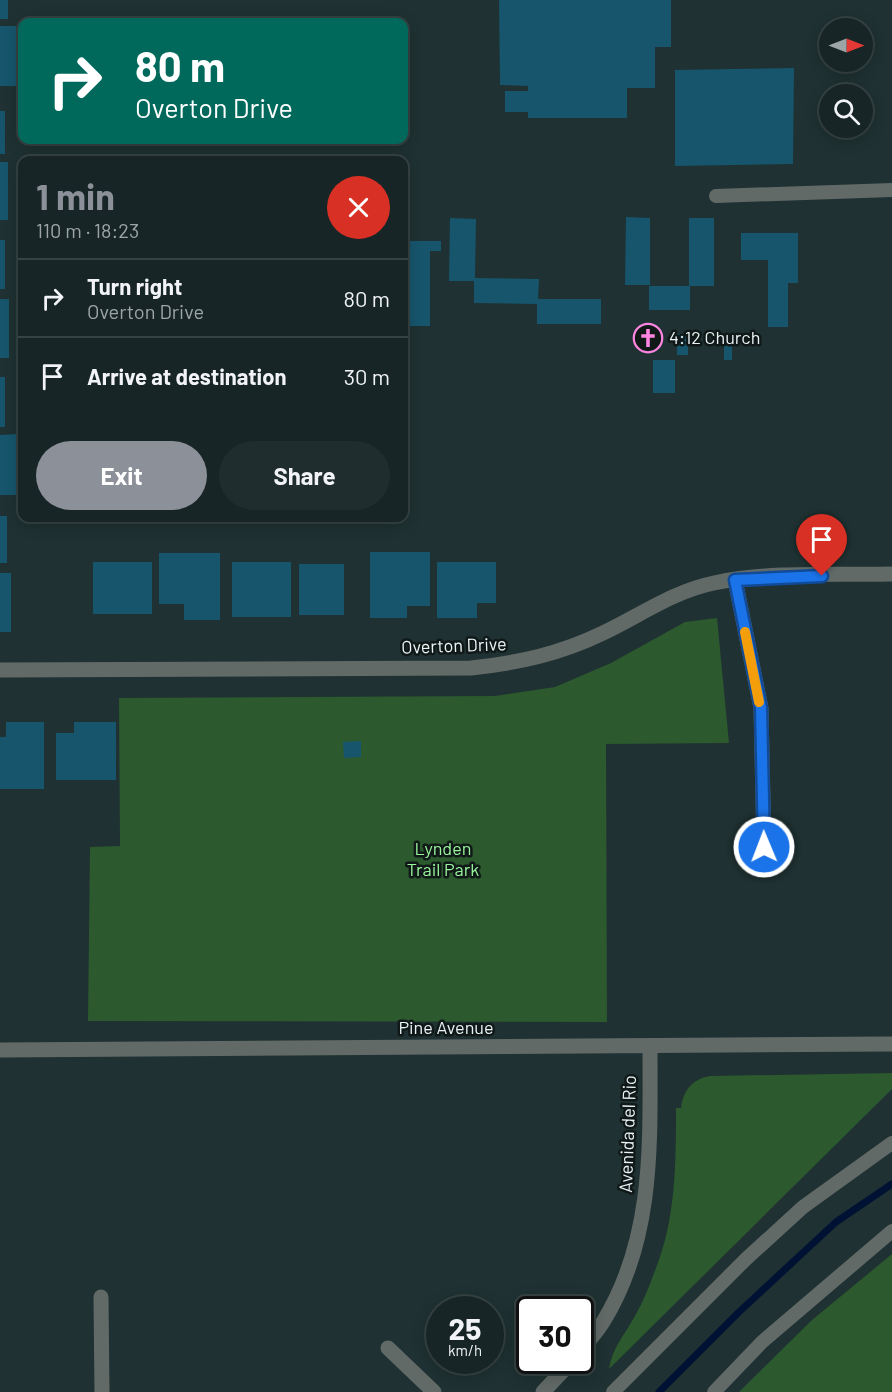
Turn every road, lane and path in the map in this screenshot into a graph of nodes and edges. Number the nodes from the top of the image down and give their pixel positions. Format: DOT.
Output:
graph roads {
  1 [pos="892,190"];
  2 [pos="716,196"];
  3 [pos="892,574"];
  4 [pos="735,580"];
  5 [pos="0,670"];
  6 [pos="764,847"];
  7 [pos="892,1044"];
  8 [pos="650,1046"];
  9 [pos="0,1050"];
  10 [pos="892,1143"];
  11 [pos="892,1231"];
  12 [pos="101,1297"];
  13 [pos="594,1334"];
  14 [pos="388,1348"];
  15 [pos="560,1374"];
  16 [pos="102,1392"];
  17 [pos="434,1392"];
  18 [pos="543,1392"];
  19 [pos="613,1392"];
  20 [pos="714,1392"];
  1 -- 2 [label="lane"];
  3 -- 4 [label="street, Overton Drive"];
  4 -- 5 [label="street, Overton Drive"];
  4 -- 6 [label="street"];
  7 -- 8 [label="street, Pine Avenue"];
  8 -- 9 [label="street, Pine Avenue"];
  8 -- 13 [label="street, Avenida del Rio"];
  10 -- 19 [label="lane"];
  11 -- 20 [label="lane"];
  12 -- 16 [label="street"];
  14 -- 17 [label="street"];
  15 -- 18 [label="street"];
}
